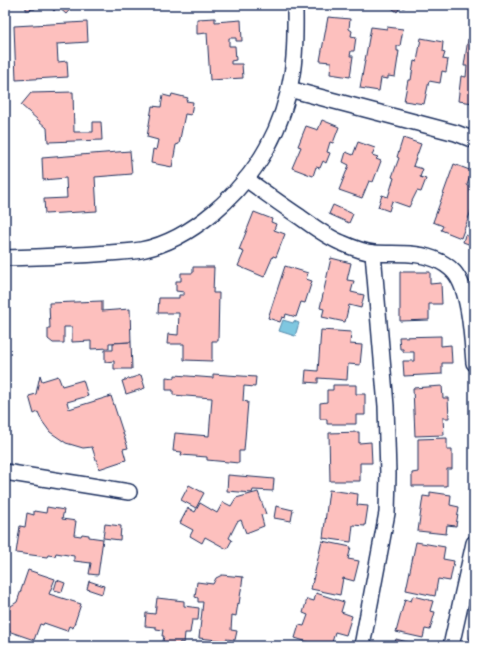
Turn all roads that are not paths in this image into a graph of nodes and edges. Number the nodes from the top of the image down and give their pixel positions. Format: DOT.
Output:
graph roads {
  1 [pos="295,5"];
  2 [pos="289,89"];
  3 [pos="474,140"];
  4 [pos="246,179"];
  5 [pos="373,253"];
  6 [pos="5,258"];
  7 [pos="474,363"];
  8 [pos="5,472"];
  9 [pos="129,492"];
  10 [pos="474,543"];
  11 [pos="362,646"];
  12 [pos="451,646"];
  1 -- 2 [label="street"];
  2 -- 3 [label="street"];
  2 -- 4 [label="street"];
  4 -- 5 [label="street"];
  4 -- 6 [label="street"];
  5 -- 7 [label="street"];
  5 -- 11 [label="street"];
  8 -- 9 [label="street"];
  10 -- 12 [label="street"];
}
